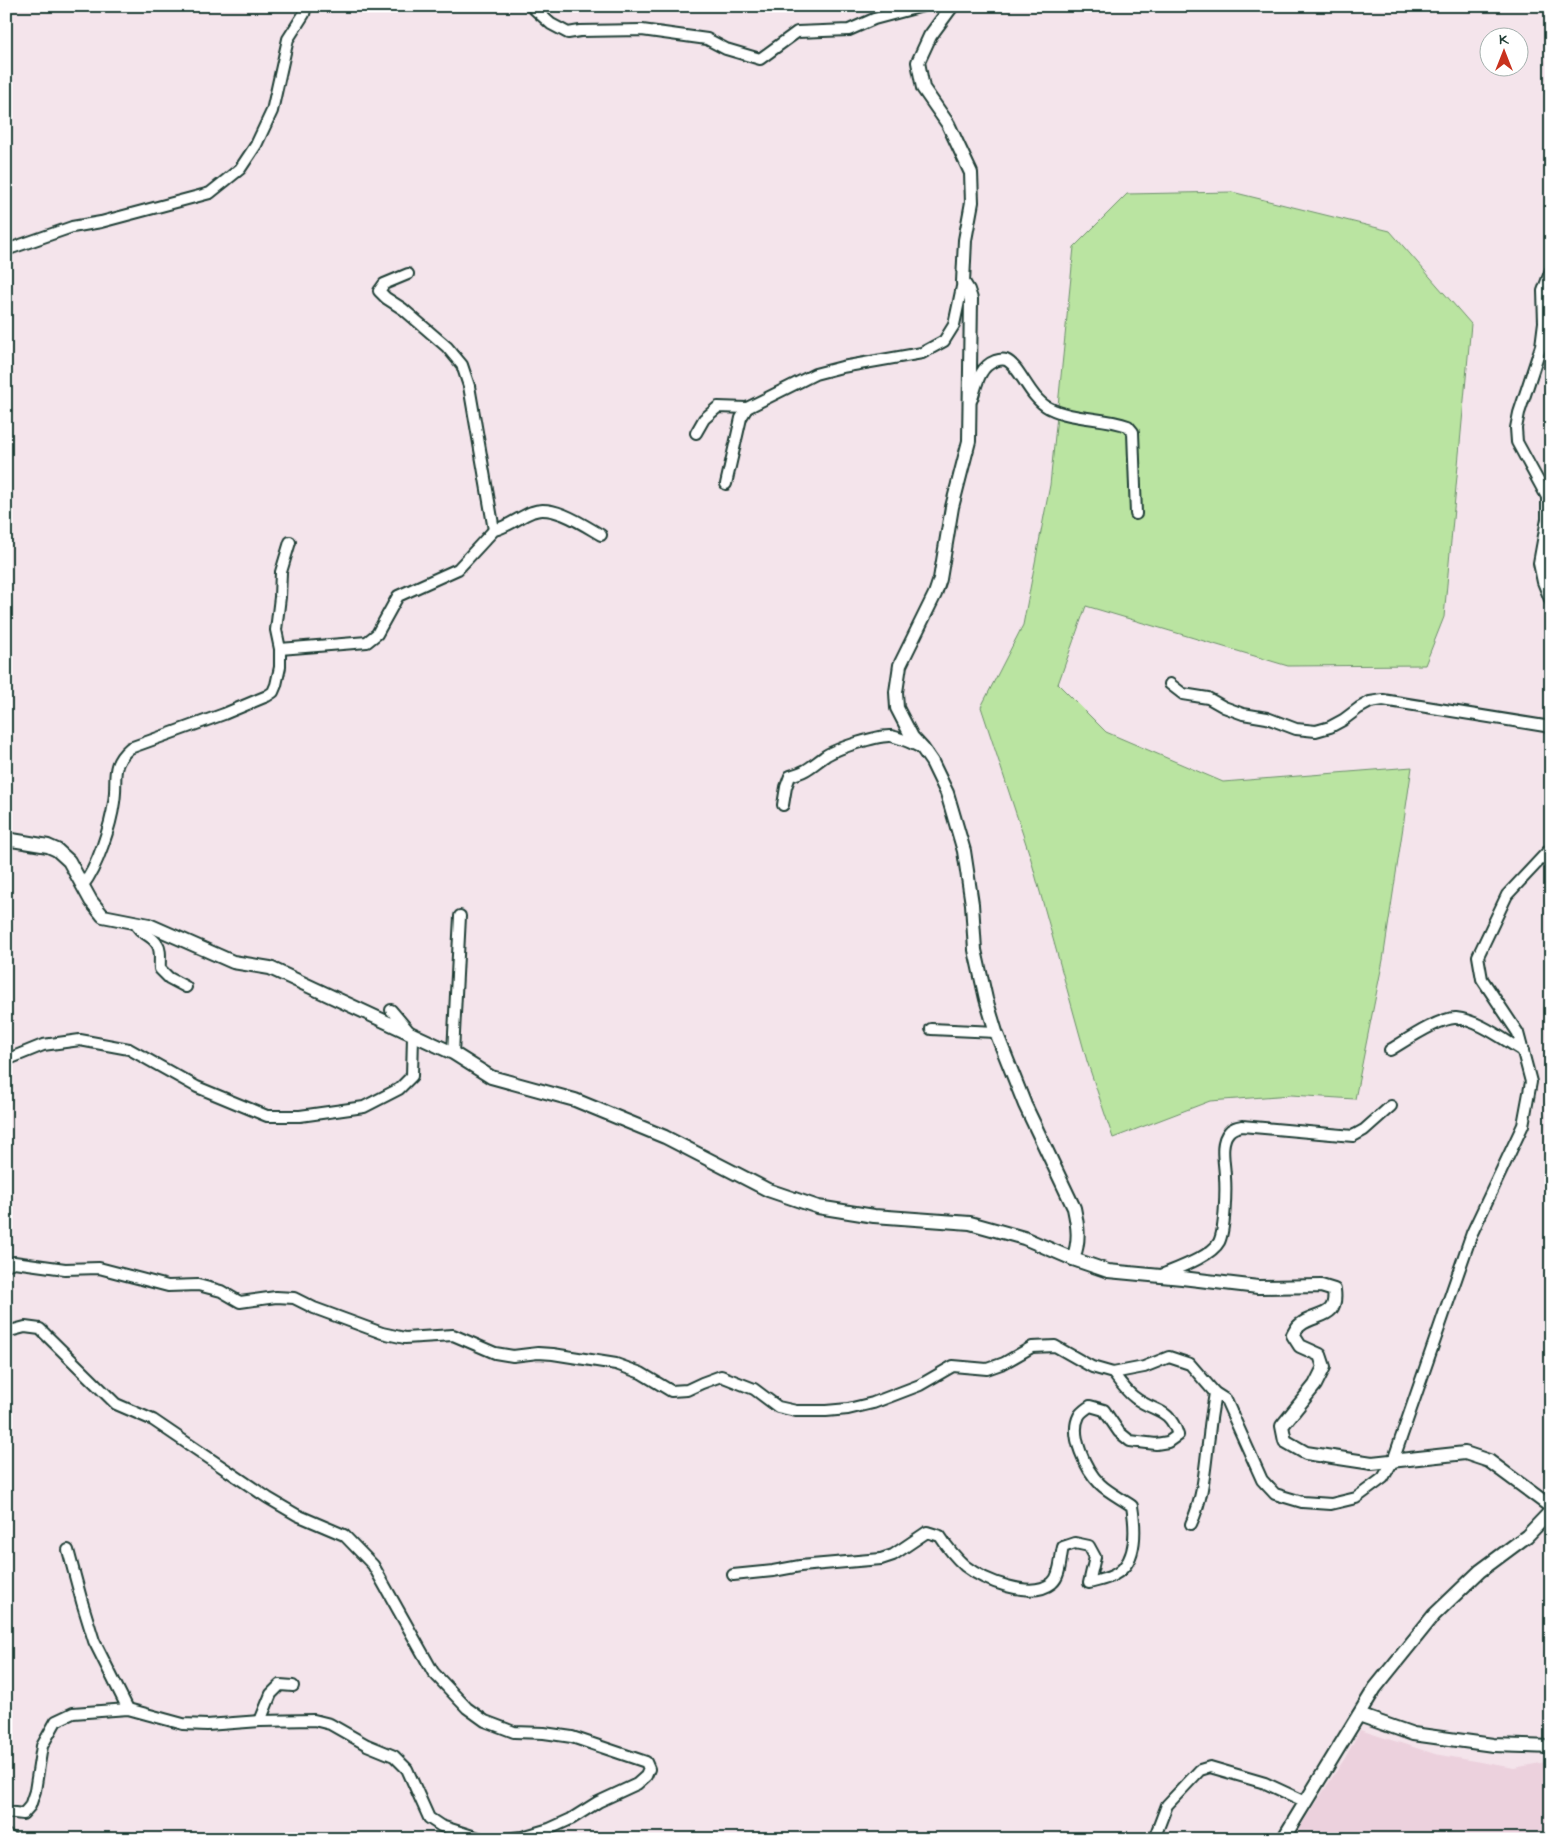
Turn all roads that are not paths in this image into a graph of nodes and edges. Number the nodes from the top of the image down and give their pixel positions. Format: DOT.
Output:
graph roads {
  1 [pos="306,6"];
  2 [pos="531,6"];
  3 [pos="923,6"];
  4 [pos="952,6"];
  5 [pos="6,250"];
  6 [pos="1551,270"];
  7 [pos="408,274"];
  8 [pos="963,282"];
  9 [pos="971,404"];
  10 [pos="747,408"];
  11 [pos="696,433"];
  12 [pos="726,484"];
  13 [pos="1136,514"];
  14 [pos="494,530"];
  15 [pos="601,534"];
  16 [pos="290,542"];
  17 [pos="1551,602"];
  18 [pos="280,649"];
  19 [pos="1170,684"];
  20 [pos="1551,727"];
  21 [pos="924,749"];
  22 [pos="783,805"];
  23 [pos="6,840"];
  24 [pos="1551,848"];
  25 [pos="83,885"];
  26 [pos="460,916"];
  27 [pos="135,922"];
  28 [pos="186,987"];
  29 [pos="390,1010"];
  30 [pos="931,1028"];
  31 [pos="996,1032"];
  32 [pos="413,1036"];
  33 [pos="1390,1050"];
  34 [pos="1523,1051"];
  35 [pos="453,1053"];
  36 [pos="6,1060"];
  37 [pos="1391,1106"];
  38 [pos="1073,1259"];
  39 [pos="6,1265"];
  40 [pos="1158,1276"];
  41 [pos="6,1332"];
  42 [pos="1113,1373"];
  43 [pos="1216,1393"];
  44 [pos="1393,1461"];
  45 [pos="1551,1507"];
  46 [pos="1551,1511"];
  47 [pos="1190,1524"];
  48 [pos="68,1550"];
  49 [pos="732,1575"];
  50 [pos="293,1686"];
  51 [pos="128,1709"];
  52 [pos="1359,1715"];
  53 [pos="260,1721"];
  54 [pos="1551,1747"];
  55 [pos="1306,1802"];
  56 [pos="6,1812"];
  57 [pos="6,1836"];
  58 [pos="11,1839"];
  59 [pos="482,1839"];
  60 [pos="503,1839"];
  61 [pos="1154,1839"];
  62 [pos="1283,1839"];
  1 -- 5 [label="street"];
  2 -- 3 [label="street"];
  4 -- 8 [label="street"];
  6 -- 17 [label="street"];
  7 -- 14 [label="street"];
  8 -- 9 [label="street"];
  8 -- 10 [label="street"];
  9 -- 13 [label="street"];
  9 -- 21 [label="street"];
  10 -- 11 [label="street"];
  10 -- 12 [label="street"];
  14 -- 15 [label="street"];
  14 -- 18 [label="street"];
  16 -- 18 [label="street"];
  18 -- 25 [label="street"];
  19 -- 20 [label="street"];
  21 -- 22 [label="street"];
  21 -- 31 [label="street"];
  23 -- 25 [label="street"];
  24 -- 34 [label="street"];
  25 -- 27 [label="street"];
  26 -- 35 [label="street"];
  27 -- 28 [label="street"];
  27 -- 32 [label="street"];
  29 -- 32 [label="street"];
  30 -- 31 [label="street"];
  31 -- 38 [label="street"];
  32 -- 35 [label="street"];
  32 -- 36 [label="street"];
  33 -- 34 [label="street"];
  34 -- 44 [label="street"];
  35 -- 38 [label="street"];
  37 -- 40 [label="street"];
  38 -- 40 [label="street"];
  39 -- 42 [label="street"];
  40 -- 44 [label="street"];
  41 -- 60 [label="street"];
  42 -- 43 [label="street"];
  42 -- 49 [label="street"];
  43 -- 44 [label="street"];
  43 -- 47 [label="street"];
  44 -- 45 [label="street"];
  46 -- 52 [label="street"];
  48 -- 51 [label="street"];
  50 -- 53 [label="street"];
  51 -- 53 [label="street"];
  51 -- 56 [label="street"];
  52 -- 54 [label="street"];
  52 -- 55 [label="street"];
  53 -- 59 [label="street"];
  55 -- 61 [label="street"];
  55 -- 62 [label="street"];
  57 -- 58 [label="street"];
}
